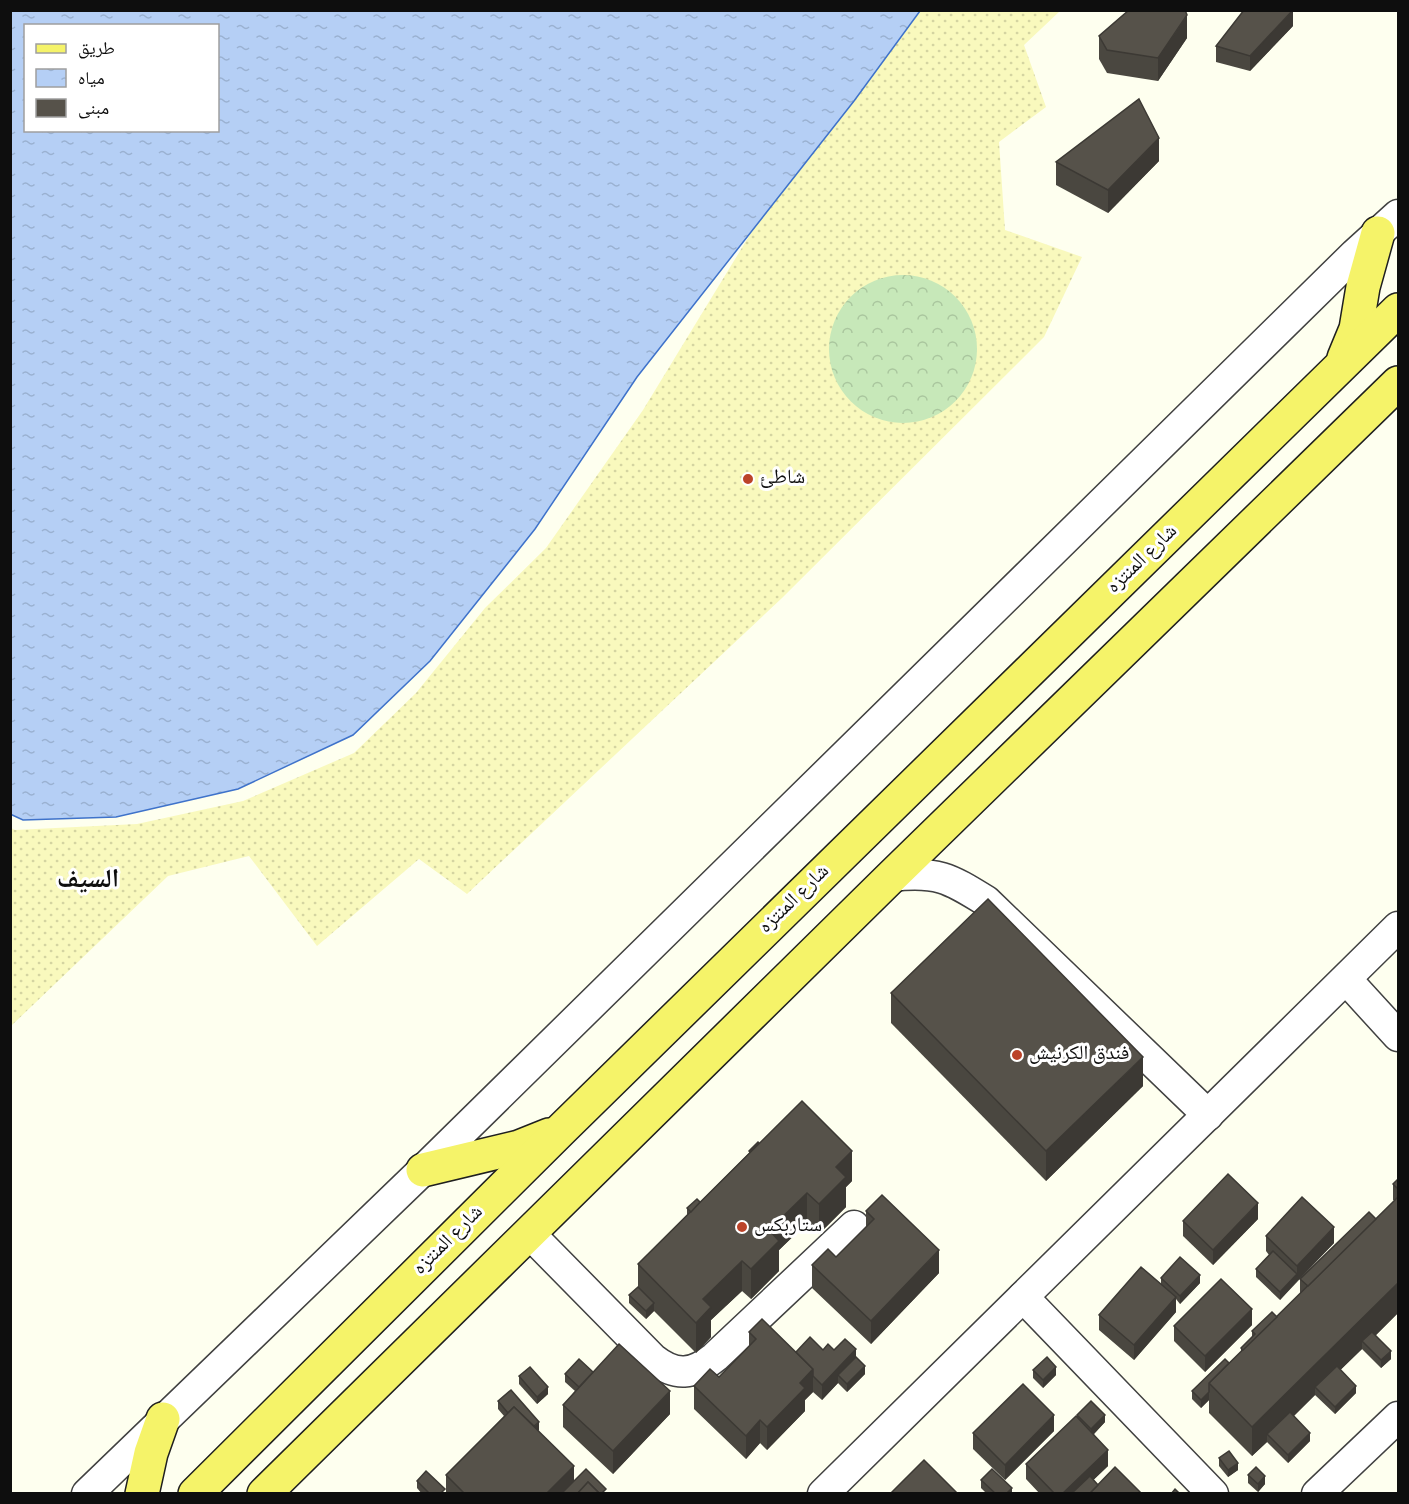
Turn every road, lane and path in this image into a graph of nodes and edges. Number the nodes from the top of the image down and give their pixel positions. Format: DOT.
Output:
graph roads {
  1 [pos="1388,224"];
  2 [pos="1398,310"];
  3 [pos="1398,357"];
  4 [pos="1340,367"];
  5 [pos="1398,383"];
  6 [pos="1360,420"];
  7 [pos="892,876"];
  8 [pos="1398,927"];
  9 [pos="1346,979"];
  10 [pos="1398,1036"];
  11 [pos="1208,1115"];
  12 [pos="562,1129"];
  13 [pos="423,1170"];
  14 [pos="854,1226"];
  15 [pos="529,1233"];
  16 [pos="1023,1297"];
  17 [pos="1398,1417"];
  18 [pos="163,1419"];
  19 [pos="87,1494"];
  20 [pos="142,1494"];
  21 [pos="195,1494"];
  22 [pos="264,1494"];
  23 [pos="823,1494"];
  24 [pos="1213,1494"];
  25 [pos="1317,1494"];
  1 -- 4 [label="main road"];
  1 -- 13 [label="street"];
  2 -- 4 [label="main road, شارع المنتزه"];
  3 -- 6 [label="main road"];
  4 -- 12 [label="main road, شارع المنتزه"];
  5 -- 6 [label="main road"];
  6 -- 7 [label="main road"];
  7 -- 11 [label="street"];
  7 -- 15 [label="main road"];
  8 -- 9 [label="street"];
  9 -- 10 [label="street"];
  9 -- 11 [label="street"];
  11 -- 16 [label="street"];
  12 -- 13 [label="main road"];
  12 -- 21 [label="main road, شارع المنتزه"];
  13 -- 18 [label="street"];
  14 -- 15 [label="street"];
  15 -- 22 [label="main road"];
  16 -- 23 [label="street"];
  16 -- 24 [label="street"];
  17 -- 25 [label="street"];
  18 -- 19 [label="street"];
  18 -- 20 [label="main road"];
}
